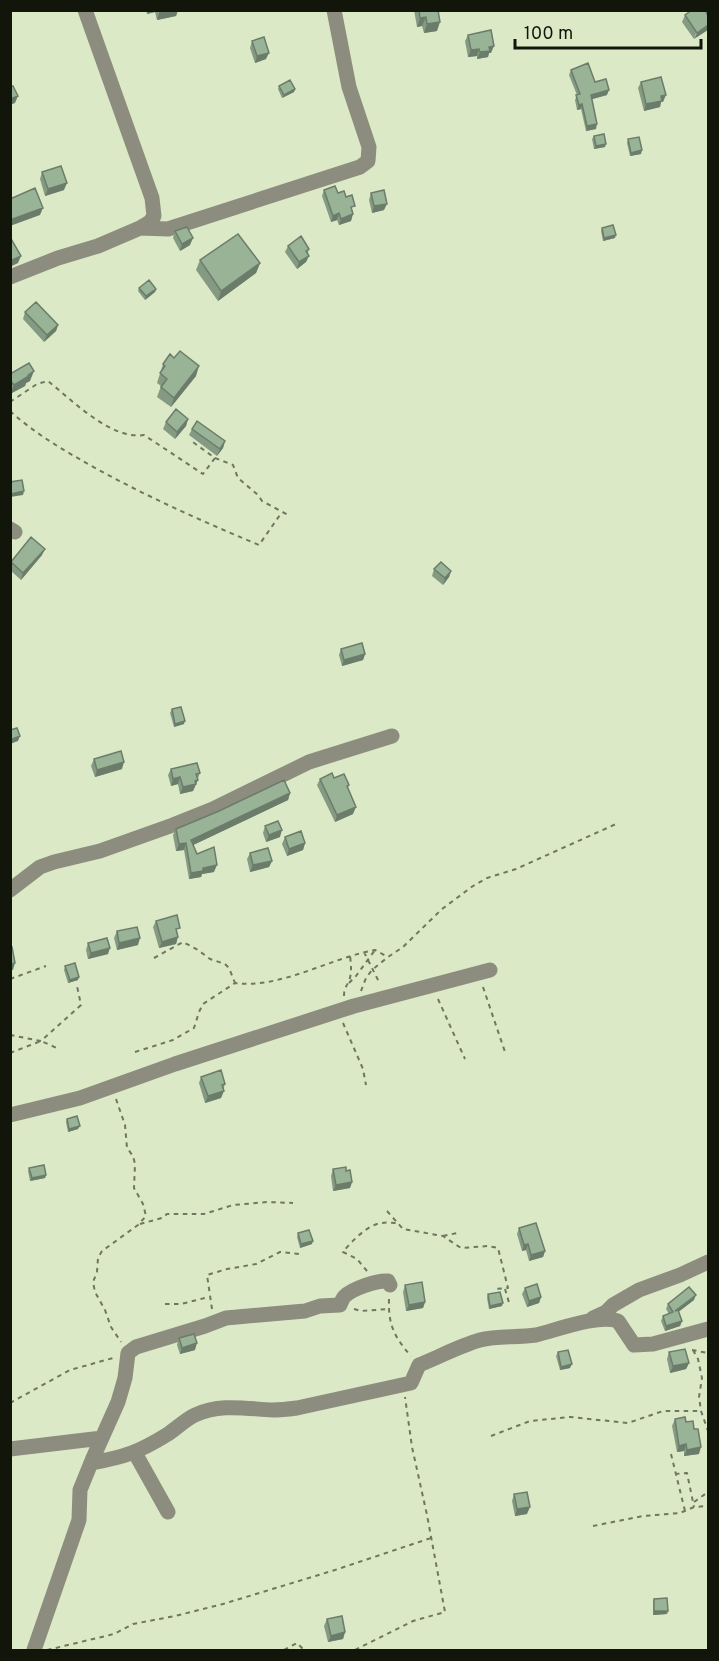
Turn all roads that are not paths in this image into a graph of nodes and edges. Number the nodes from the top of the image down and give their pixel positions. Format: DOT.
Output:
graph roads {
  1 [pos="84,10"];
  2 [pos="334,10"];
  3 [pos="140,228"];
  4 [pos="10,277"];
  5 [pos="392,736"];
  6 [pos="10,890"];
  7 [pos="484,972"];
  8 [pos="10,1115"];
  9 [pos="708,1262"];
  10 [pos="386,1283"];
  11 [pos="613,1305"];
  12 [pos="618,1321"];
  13 [pos="582,1323"];
  14 [pos="708,1329"];
  15 [pos="102,1438"];
  16 [pos="10,1449"];
  17 [pos="135,1453"];
  18 [pos="91,1463"];
  19 [pos="168,1512"];
  20 [pos="34,1650"];
  1 -- 3 [label="street"];
  2 -- 3 [label="street"];
  3 -- 4 [label="street"];
  5 -- 6 [label="street"];
  7 -- 8 [label="street"];
  9 -- 11 [label="street"];
  10 -- 15 [label="street"];
  11 -- 12 [label="street"];
  11 -- 13 [label="street"];
  12 -- 13 [label="street"];
  12 -- 14 [label="street"];
  13 -- 17 [label="street"];
  15 -- 16 [label="street"];
  15 -- 18 [label="street"];
  17 -- 18 [label="street"];
  17 -- 19 [label="street"];
  18 -- 20 [label="street"];
}
